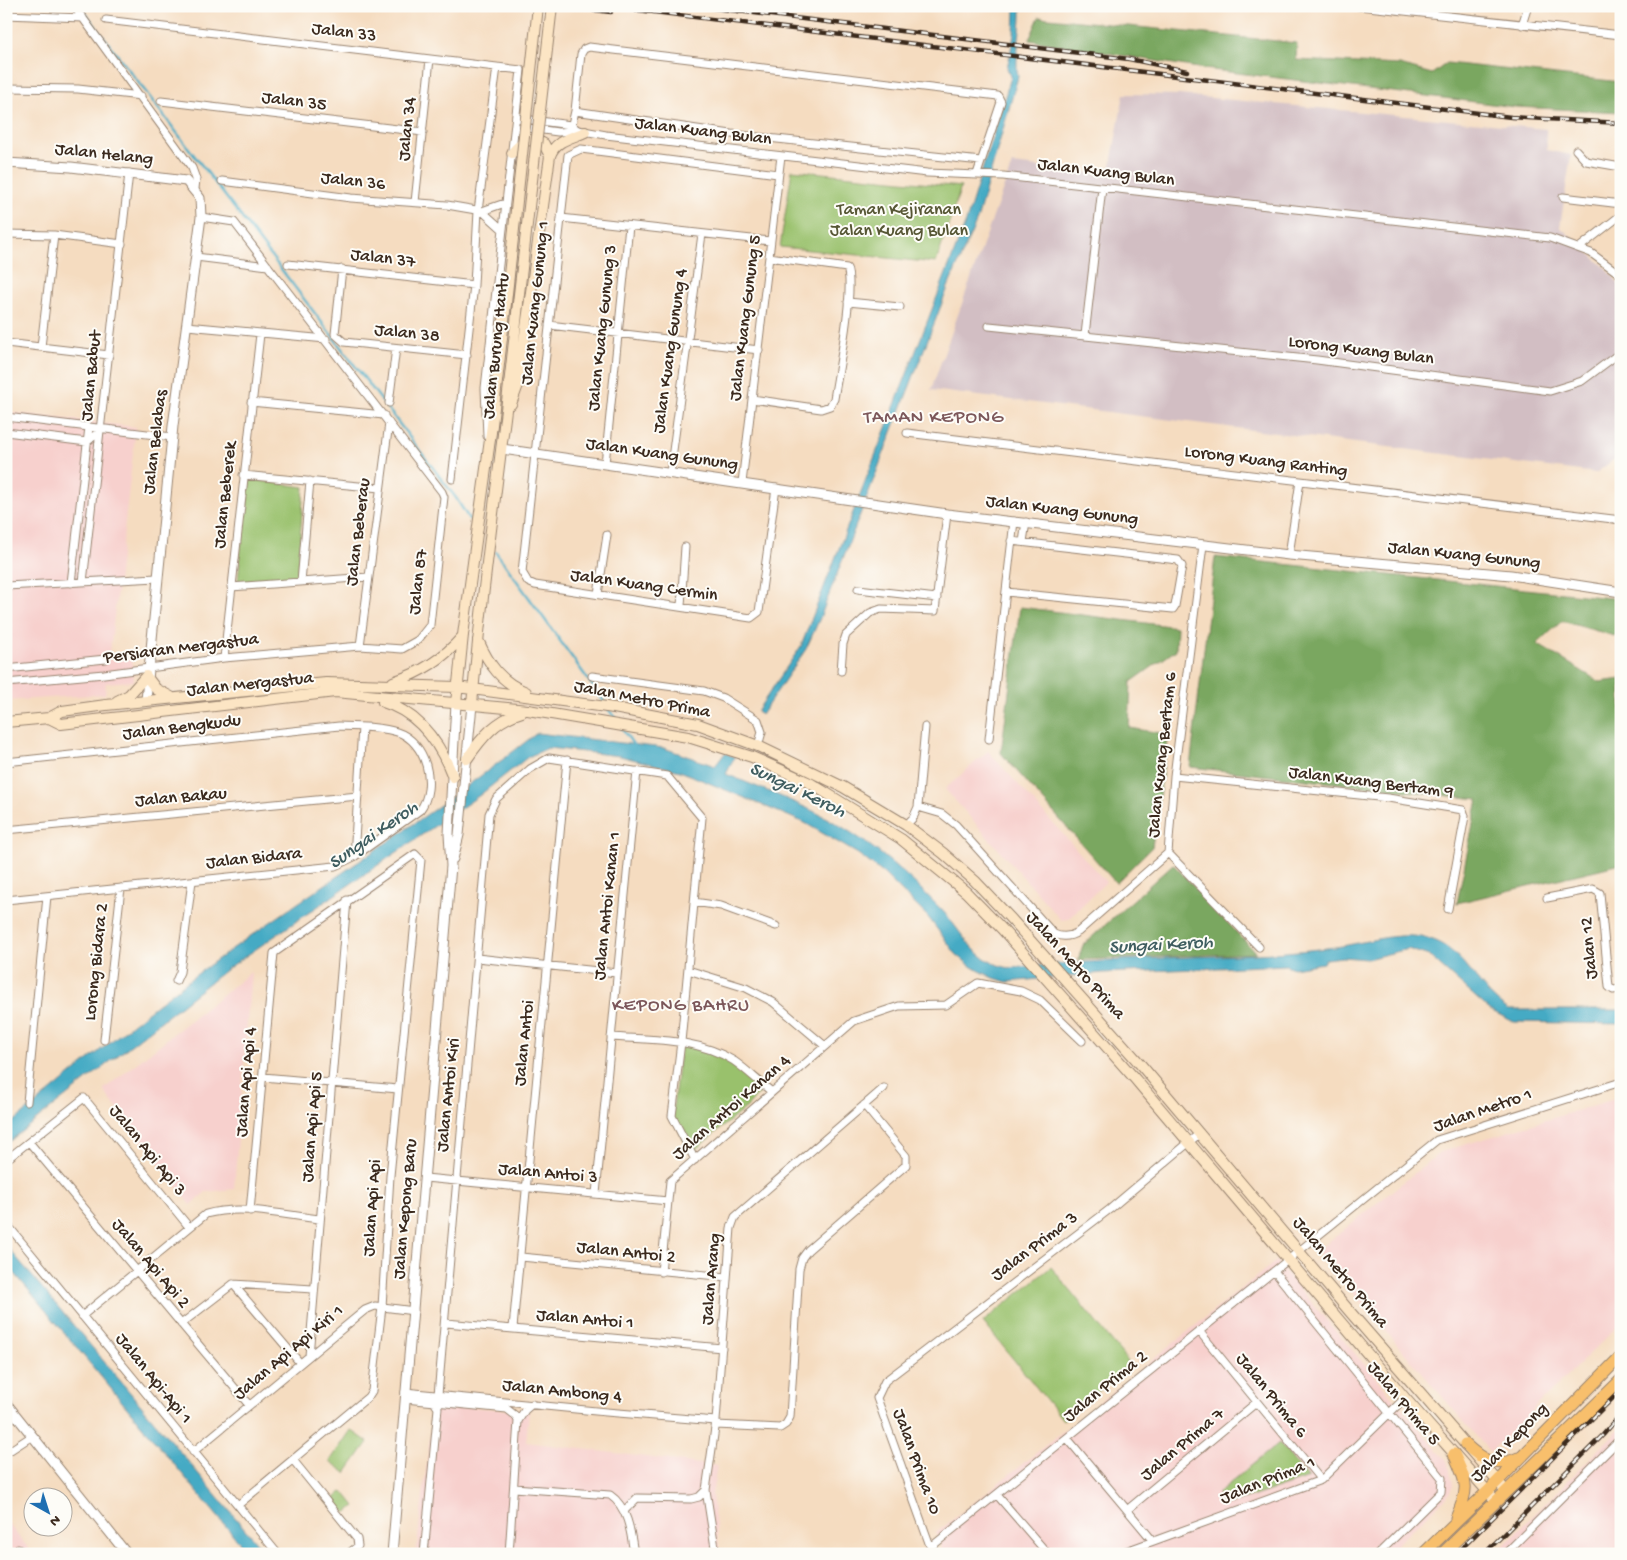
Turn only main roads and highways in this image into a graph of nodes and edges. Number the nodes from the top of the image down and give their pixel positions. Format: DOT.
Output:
graph roads {
  1 [pos="538,6"];
  2 [pos="552,6"];
  3 [pos="582,131"];
  4 [pos="512,152"];
  5 [pos="550,156"];
  6 [pos="505,421"];
  7 [pos="463,635"];
  8 [pos="478,640"];
  9 [pos="387,684"];
  10 [pos="457,687"];
  11 [pos="473,688"];
  12 [pos="172,697"];
  13 [pos="370,697"];
  14 [pos="537,697"];
  15 [pos="146,700"];
  16 [pos="456,703"];
  17 [pos="106,705"];
  18 [pos="472,705"];
  19 [pos="528,710"];
  20 [pos="162,711"];
  21 [pos="118,716"];
  22 [pos="49,718"];
  23 [pos="6,722"];
  24 [pos="467,759"];
  25 [pos="453,779"];
  26 [pos="1621,1356"];
  27 [pos="1621,1380"];
  28 [pos="1465,1444"];
  29 [pos="1527,1452"];
  30 [pos="1454,1454"];
  31 [pos="1498,1482"];
  32 [pos="1506,1491"];
  33 [pos="1487,1492"];
  34 [pos="1496,1501"];
  35 [pos="1454,1524"];
  36 [pos="1423,1554"];
  37 [pos="1442,1554"];
  1 -- 7 [label="main road, Jalan Burung Hantu, bridge"];
  2 -- 6 [label="main road, Jalan Burung Hantu, bridge"];
  3 -- 5 [label="main road"];
  4 -- 5 [label="main road"];
  5 -- 6 [label="main road"];
  6 -- 8 [label="main road, Jalan Burung Hantu"];
  7 -- 9 [label="main road"];
  7 -- 10 [label="main road, Jalan Burung Hantu"];
  8 -- 11 [label="main road, Jalan Burung Hantu"];
  8 -- 14 [label="main road"];
  9 -- 10 [label="main road, Jalan Mergastua"];
  9 -- 12 [label="main road, Jalan Mergastua"];
  10 -- 11 [label="main road, Jalan Mergastua"];
  10 -- 16 [label="main road, Jalan Burung Hantu"];
  11 -- 14 [label="main road, Jalan Metro Prima"];
  11 -- 18 [label="main road, Jalan Burung Hantu"];
  12 -- 15 [label="main road, Jalan Mergastua"];
  12 -- 17 [label="main road"];
  13 -- 16 [label="main road, Jalan Mergastua"];
  13 -- 20 [label="main road, Jalan Mergastua"];
  13 -- 25 [label="main road"];
  14 -- 28 [label="main road, Jalan Metro Prima"];
  15 -- 17 [label="main road, Jalan Mergastua"];
  15 -- 20 [label="main road"];
  15 -- 21 [label="main road"];
  16 -- 18 [label="main road, Jalan Mergastua"];
  17 -- 22 [label="main road, Jalan Mergastua"];
  18 -- 19 [label="main road, Jalan Metro Prima"];
  19 -- 24 [label="main road"];
  19 -- 30 [label="main road, Jalan Metro Prima"];
  20 -- 21 [label="main road, Jalan Mergastua"];
  21 -- 22 [label="main road, Jalan Mergastua"];
  22 -- 23 [label="main road, Jalan Mergastua"];
  26 -- 29 [label="main road, Jalan Kepong"];
  27 -- 32 [label="main road, Jalan Kepong"];
  28 -- 29 [label="main road"];
  28 -- 31 [label="main road, Jalan Metro Prima"];
  29 -- 31 [label="main road, Jalan Kepong"];
  30 -- 33 [label="main road, Jalan Metro Prima"];
  30 -- 35 [label="main road"];
  31 -- 32 [label="main road, Jalan Metro Prima"];
  31 -- 33 [label="main road, Jalan Kepong"];
  32 -- 34 [label="main road, Jalan Kepong"];
  33 -- 34 [label="main road, Jalan Metro Prima"];
  33 -- 35 [label="main road, Jalan Kepong"];
  34 -- 37 [label="main road, Jalan Kepong"];
  35 -- 36 [label="main road, Jalan Kepong"];
}
